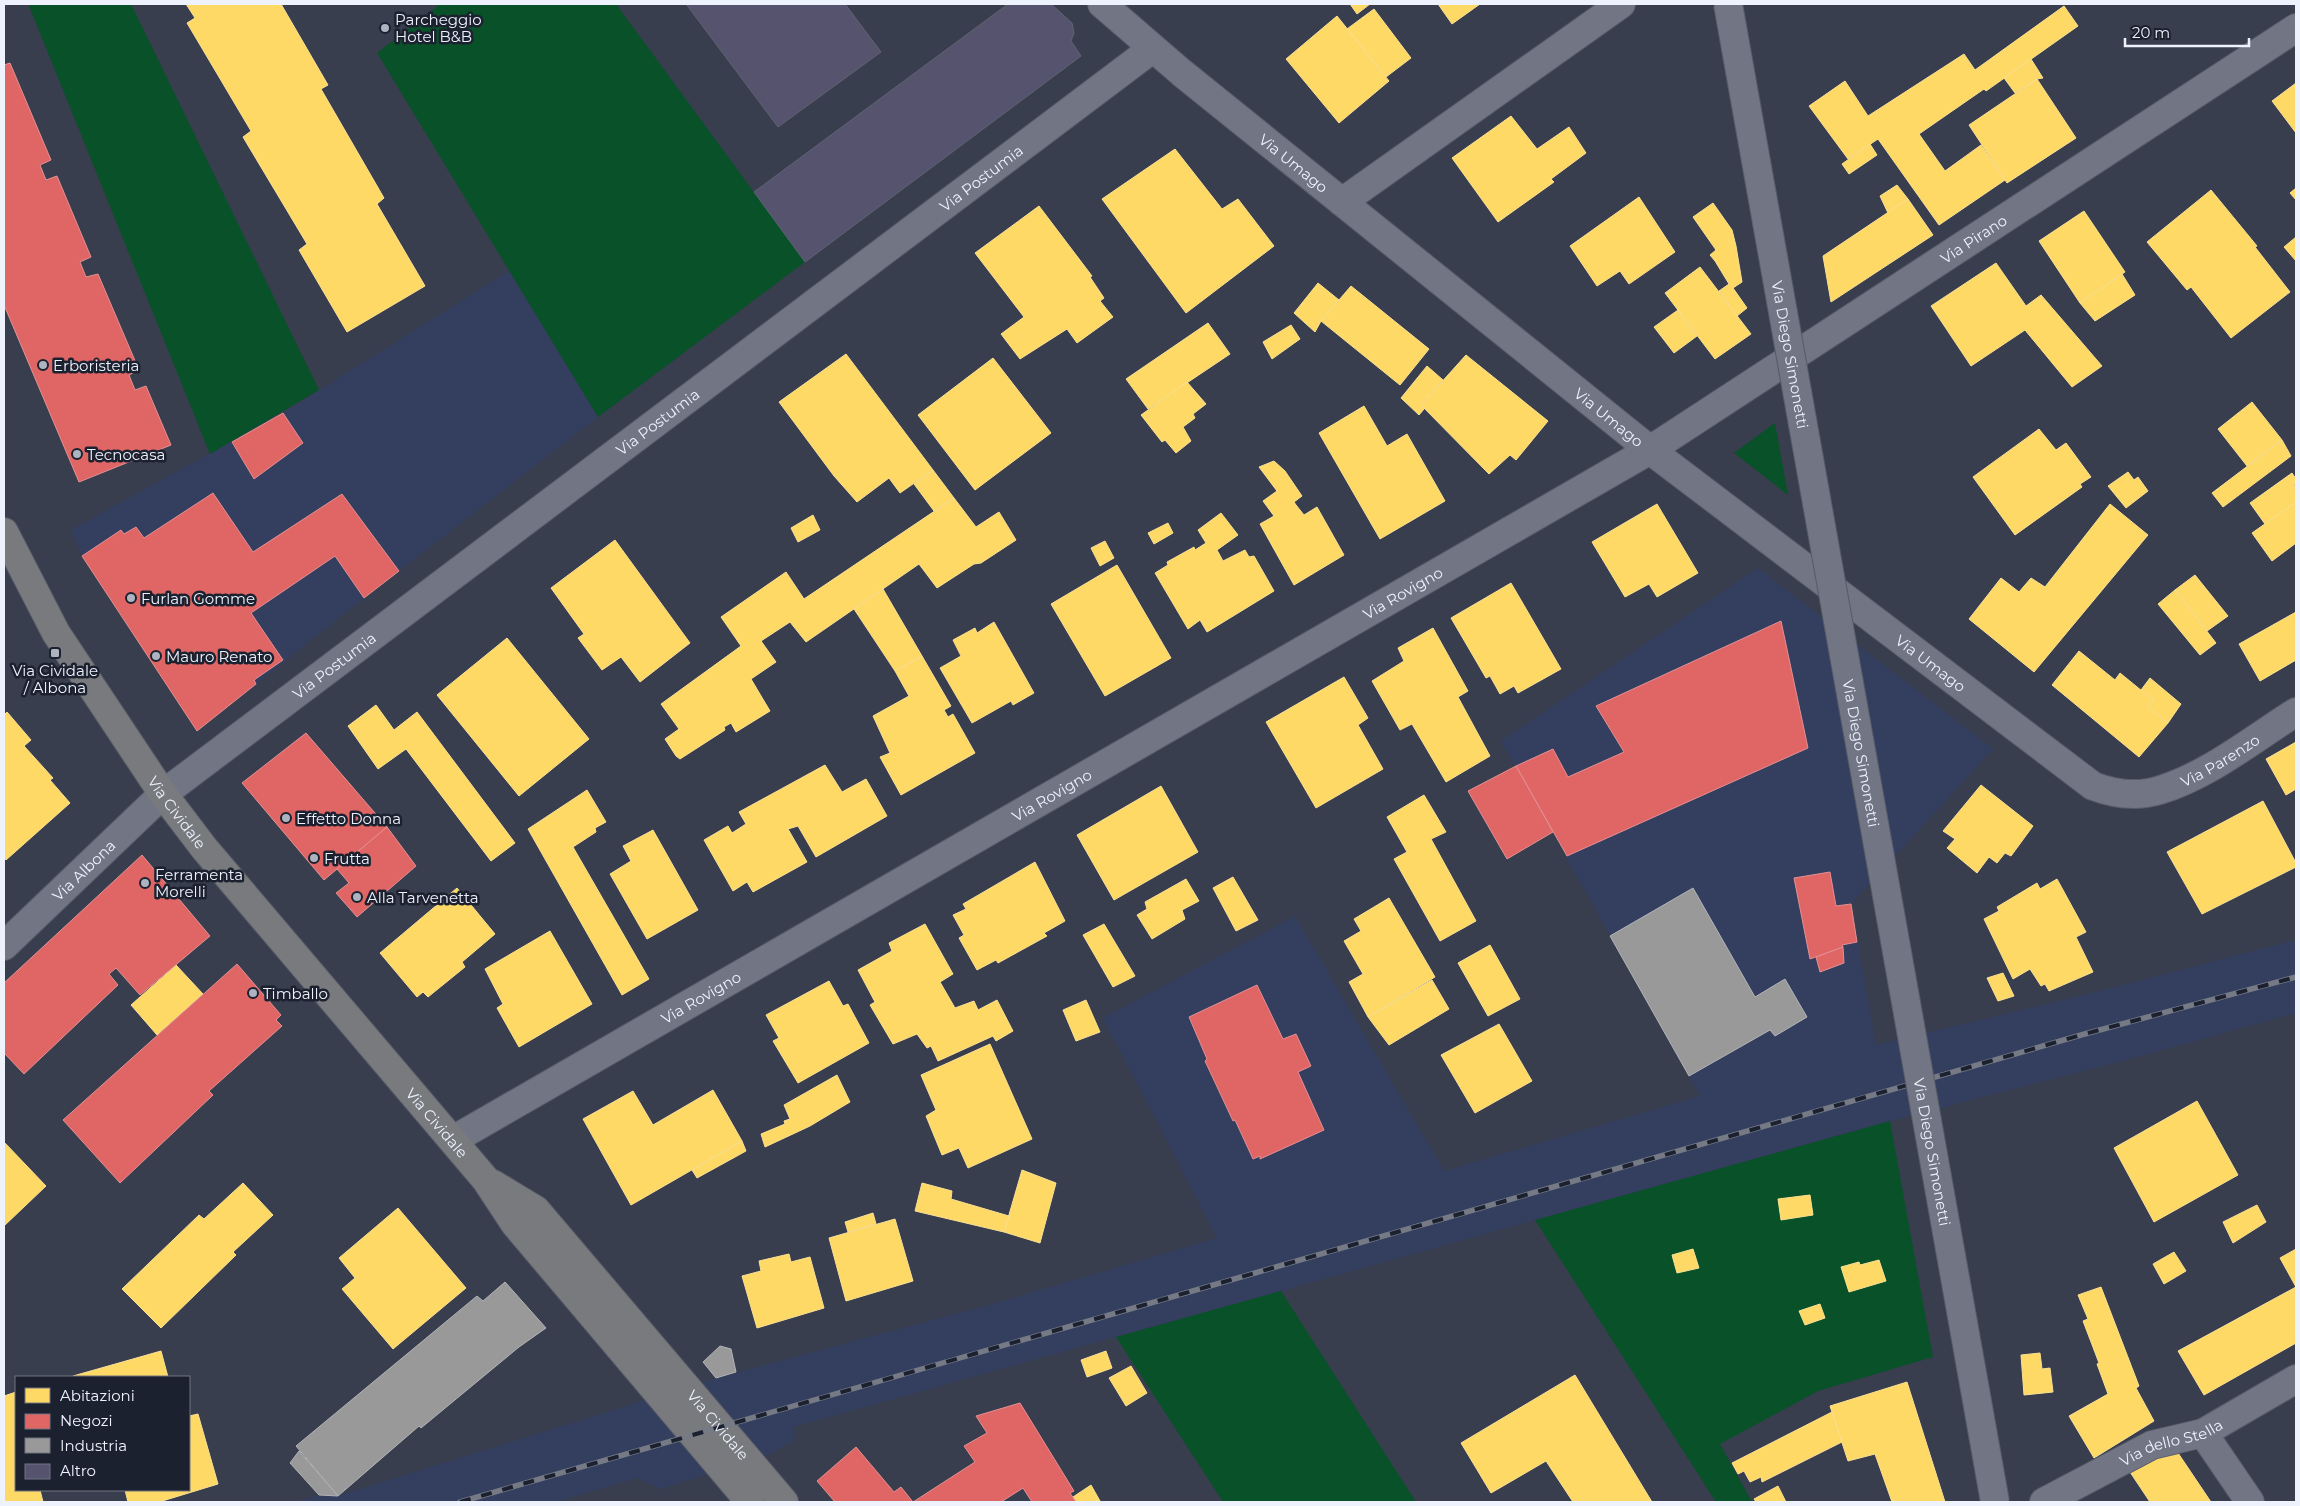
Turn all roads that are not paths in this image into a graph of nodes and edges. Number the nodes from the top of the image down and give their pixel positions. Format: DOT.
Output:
graph roads {
  1 [pos="1102,4"];
  2 [pos="1621,4"];
  3 [pos="1728,4"];
  4 [pos="2296,28"];
  5 [pos="1152,49"];
  6 [pos="1342,202"];
  7 [pos="1650,450"];
  8 [pos="4,532"];
  9 [pos="2296,712"];
  10 [pos="163,794"];
  11 [pos="2137,794"];
  12 [pos="4,946"];
  13 [pos="453,1140"];
  14 [pos="486,1180"];
  15 [pos="2296,1379"];
  16 [pos="2203,1433"];
  17 [pos="740,1499"];
  18 [pos="784,1502"];
  19 [pos="1995,1502"];
  20 [pos="2044,1502"];
  21 [pos="2250,1502"];
  1 -- 5 [label="street, Via Umago"];
  2 -- 6 [label="street"];
  3 -- 19 [label="street, Via Diego Simonetti, bridge"];
  4 -- 7 [label="street, Via Pirano"];
  5 -- 6 [label="street, Via Umago"];
  5 -- 10 [label="street, Via Postumia"];
  6 -- 7 [label="street, Via Umago"];
  7 -- 11 [label="street, Via Umago"];
  7 -- 13 [label="street, Via Rovigno"];
  8 -- 10 [label="main road, Via Cividale"];
  9 -- 11 [label="street, Via Parenzo"];
  10 -- 12 [label="street, Via Albona"];
  10 -- 13 [label="main road, Via Cividale"];
  13 -- 14 [label="main road, Via Cividale"];
  14 -- 17 [label="main road, Via Cividale"];
  14 -- 18 [label="main road, Via Cividale"];
  15 -- 16 [label="street, Via dello Stella"];
  16 -- 20 [label="street, Via dello Stella"];
  16 -- 21 [label="street"];
}
